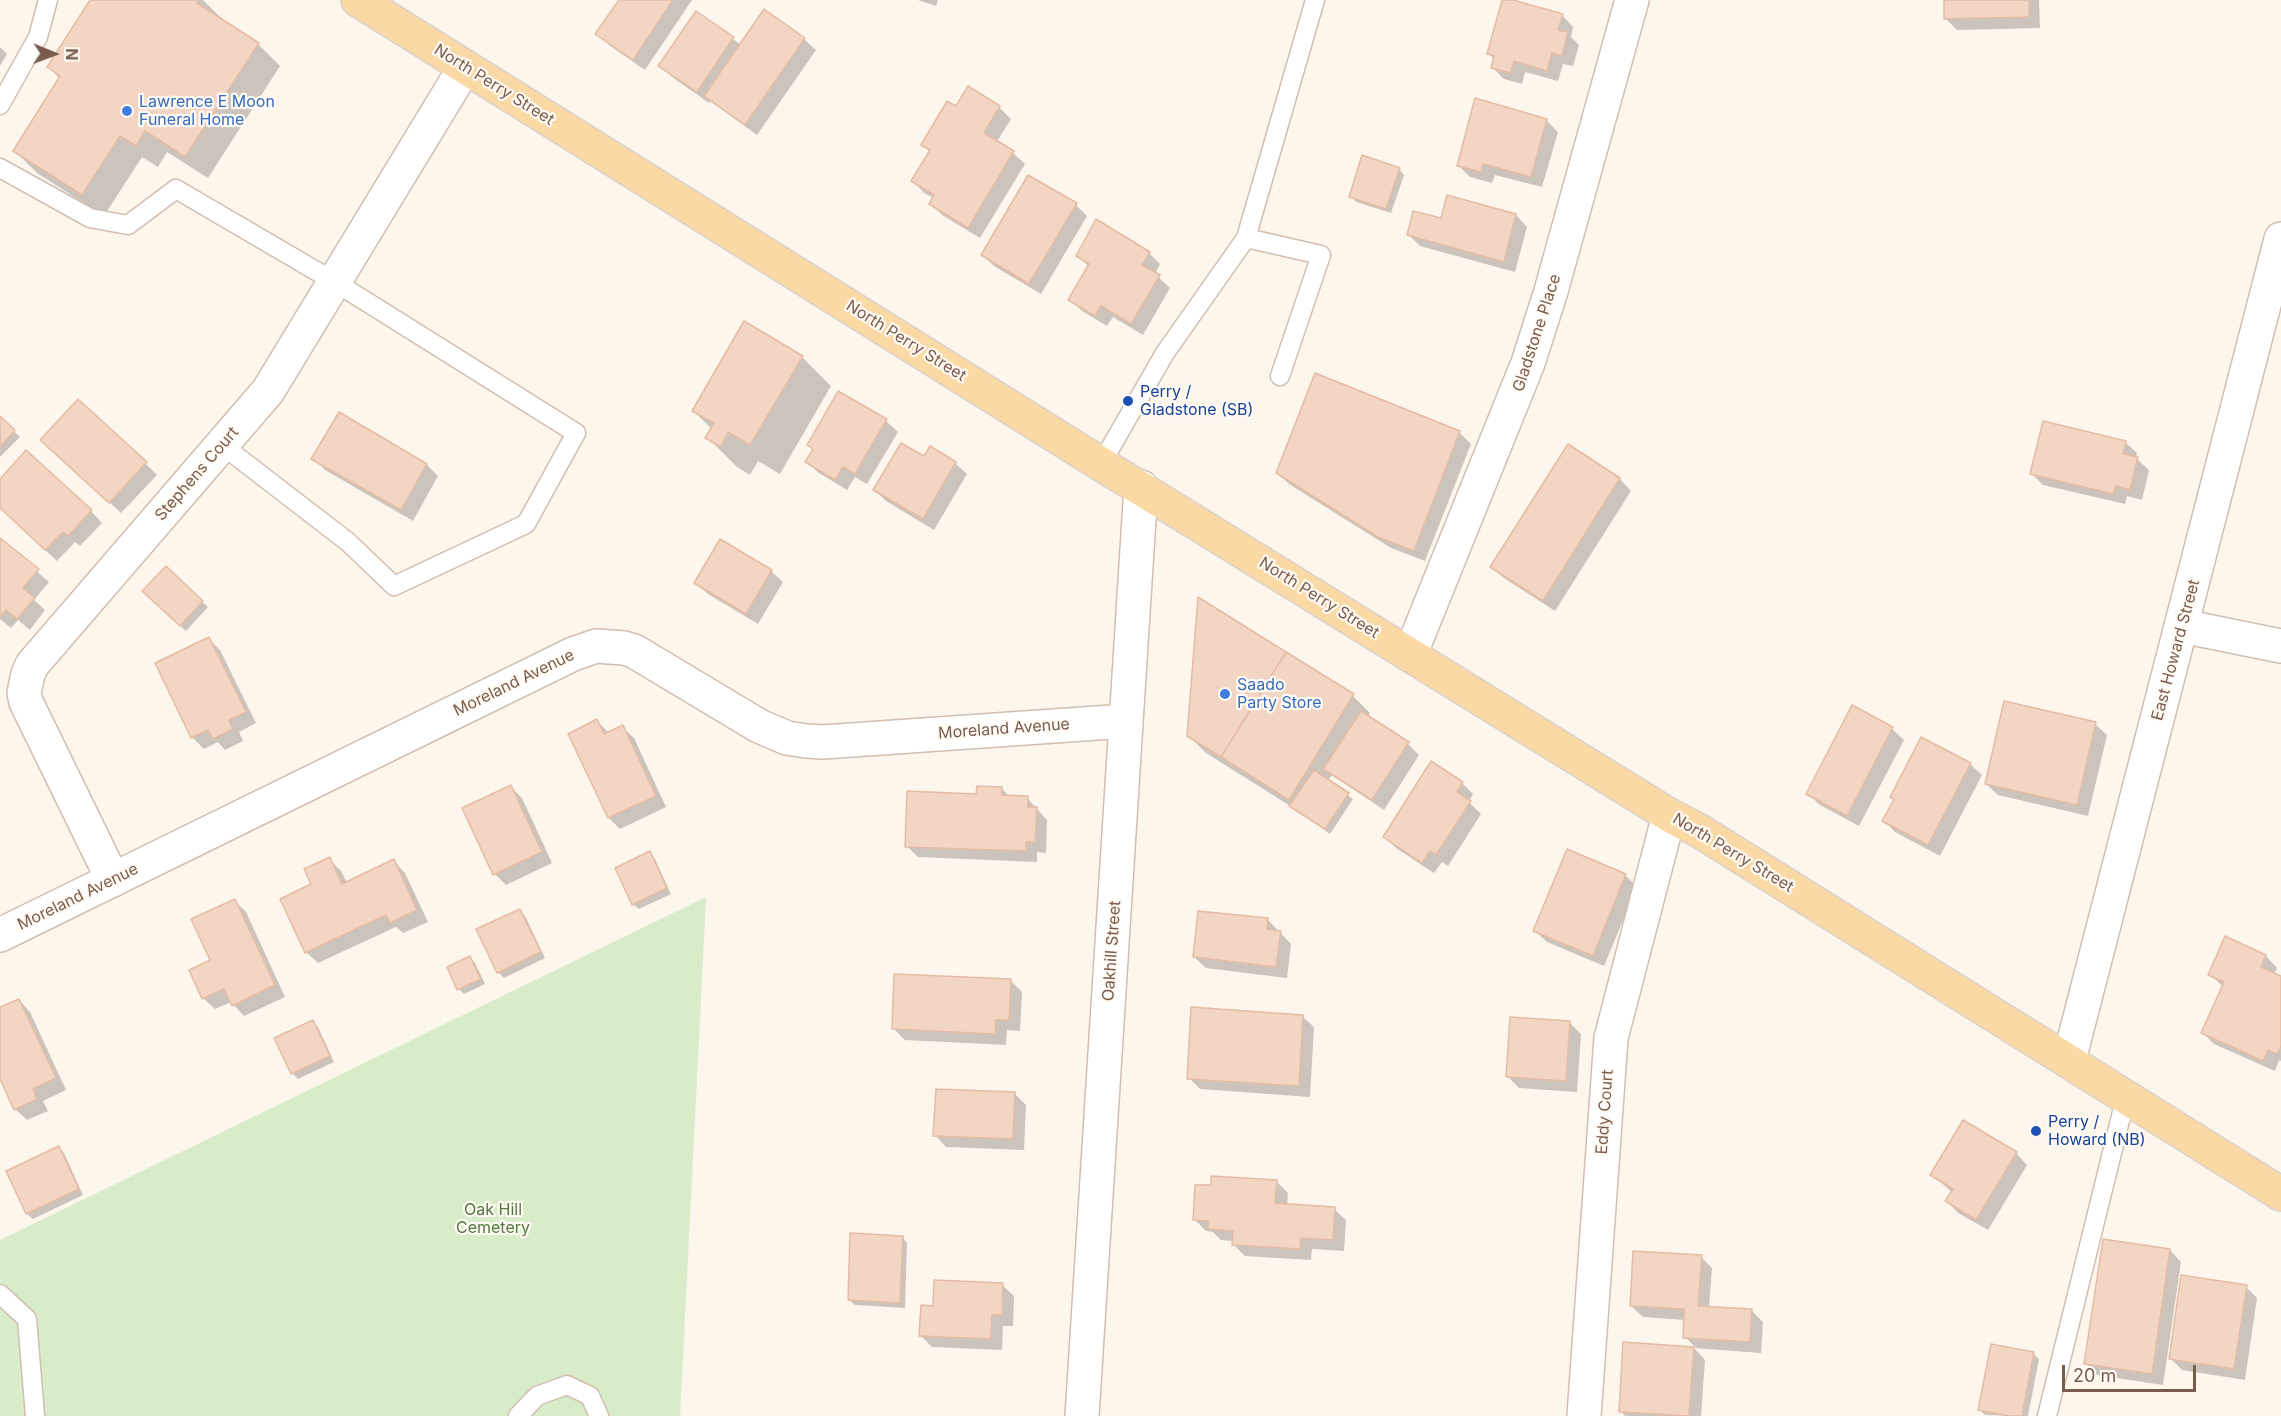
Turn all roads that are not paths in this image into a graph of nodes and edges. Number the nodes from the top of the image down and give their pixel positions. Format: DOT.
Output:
graph roads {
  1 [pos="48,0"];
  2 [pos="1315,0"];
  3 [pos="1632,0"];
  4 [pos="373,5"];
  5 [pos="465,67"];
  6 [pos="0,105"];
  7 [pos="0,168"];
  8 [pos="1246,238"];
  9 [pos="2281,239"];
  10 [pos="335,282"];
  11 [pos="1280,375"];
  12 [pos="222,446"];
  13 [pos="1101,464"];
  14 [pos="1140,487"];
  15 [pos="2182,626"];
  16 [pos="2281,646"];
  17 [pos="1410,654"];
  18 [pos="1126,721"];
  19 [pos="1669,815"];
  20 [pos="113,880"];
  21 [pos="0,935"];
  22 [pos="2069,1060"];
  23 [pos="2126,1096"];
  24 [pos="2281,1194"];
  25 [pos="0,1294"];
  26 [pos="35,1416"];
  27 [pos="518,1416"];
  28 [pos="599,1416"];
  29 [pos="1082,1416"];
  30 [pos="1584,1416"];
  31 [pos="2047,1416"];
  1 -- 6 [label="lane"];
  2 -- 8 [label="lane"];
  3 -- 17 [label="street, Gladstone Place"];
  4 -- 5 [label="main road, North Perry Street"];
  5 -- 10 [label="street, Stephens Court"];
  5 -- 13 [label="main road, North Perry Street"];
  7 -- 10 [label="lane"];
  8 -- 11 [label="lane"];
  8 -- 13 [label="lane"];
  9 -- 15 [label="street, East Howard Street"];
  10 -- 12 [label="street, Stephens Court"];
  10 -- 12 [label="lane"];
  12 -- 20 [label="street, Stephens Court"];
  13 -- 14 [label="main road, North Perry Street"];
  14 -- 17 [label="main road, North Perry Street"];
  14 -- 18 [label="street, Oakhill Street"];
  15 -- 16 [label="street"];
  15 -- 22 [label="street, East Howard Street"];
  17 -- 19 [label="main road, North Perry Street"];
  18 -- 20 [label="street, Moreland Avenue"];
  18 -- 29 [label="street, Oakhill Street"];
  19 -- 22 [label="main road, North Perry Street"];
  19 -- 30 [label="street, Eddy Court"];
  20 -- 21 [label="street, Moreland Avenue"];
  22 -- 23 [label="main road, North Perry Street"];
  23 -- 24 [label="main road, North Perry Street"];
  23 -- 31 [label="lane"];
  25 -- 26 [label="lane"];
  27 -- 28 [label="lane"];
}
